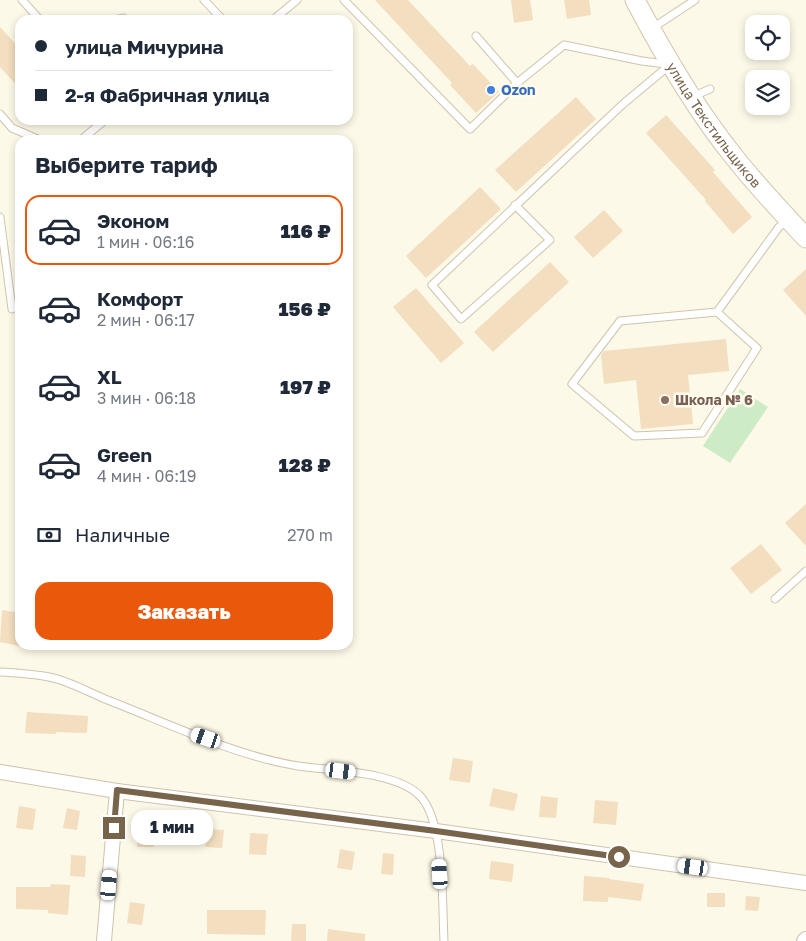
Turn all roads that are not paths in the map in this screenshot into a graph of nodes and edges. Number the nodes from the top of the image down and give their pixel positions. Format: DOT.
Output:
graph roads {
  1 [pos="22,0"];
  2 [pos="204,0"];
  3 [pos="297,0"];
  4 [pos="344,0"];
  5 [pos="635,0"];
  6 [pos="695,0"];
  7 [pos="36,15"];
  8 [pos="218,15"];
  9 [pos="279,15"];
  10 [pos="651,29"];
  11 [pos="476,36"];
  12 [pos="671,64"];
  13 [pos="517,83"];
  14 [pos="710,89"];
  15 [pos="691,98"];
  16 [pos="0,114"];
  17 [pos="99,125"];
  18 [pos="28,135"];
  19 [pos="87,135"];
  20 [pos="516,205"];
  21 [pos="0,218"];
  22 [pos="788,219"];
  23 [pos="806,238"];
  24 [pos="12,309"];
  25 [pos="717,312"];
  26 [pos="806,571"];
  27 [pos="775,599"];
  28 [pos="0,672"];
  29 [pos="0,772"];
  30 [pos="117,790"];
  31 [pos="436,831"];
  32 [pos="806,883"];
  33 [pos="104,941"];
  34 [pos="444,941"];
  1 -- 7 [label="lane"];
  2 -- 8 [label="lane"];
  3 -- 9 [label="lane"];
  4 -- 13 [label="lane"];
  5 -- 10 [label="main road, улица Текстильщиков"];
  6 -- 10 [label="lane"];
  10 -- 12 [label="main road, улица Текстильщиков"];
  11 -- 13 [label="lane"];
  12 -- 13 [label="lane"];
  12 -- 15 [label="main road, улица Текстильщиков"];
  12 -- 20 [label="lane"];
  14 -- 15 [label="lane"];
  15 -- 22 [label="main road, улица Текстильщиков"];
  16 -- 18 [label="lane"];
  17 -- 19 [label="lane"];
  20 -- 20 [label="lane"];
  21 -- 24 [label="lane"];
  22 -- 23 [label="main road, улица Текстильщиков"];
  22 -- 25 [label="lane"];
  25 -- 25 [label="lane"];
  26 -- 27 [label="lane"];
  28 -- 31 [label="lane"];
  29 -- 30 [label="street"];
  30 -- 31 [label="street"];
  30 -- 33 [label="street"];
  31 -- 32 [label="street"];
  31 -- 34 [label="lane"];
}
